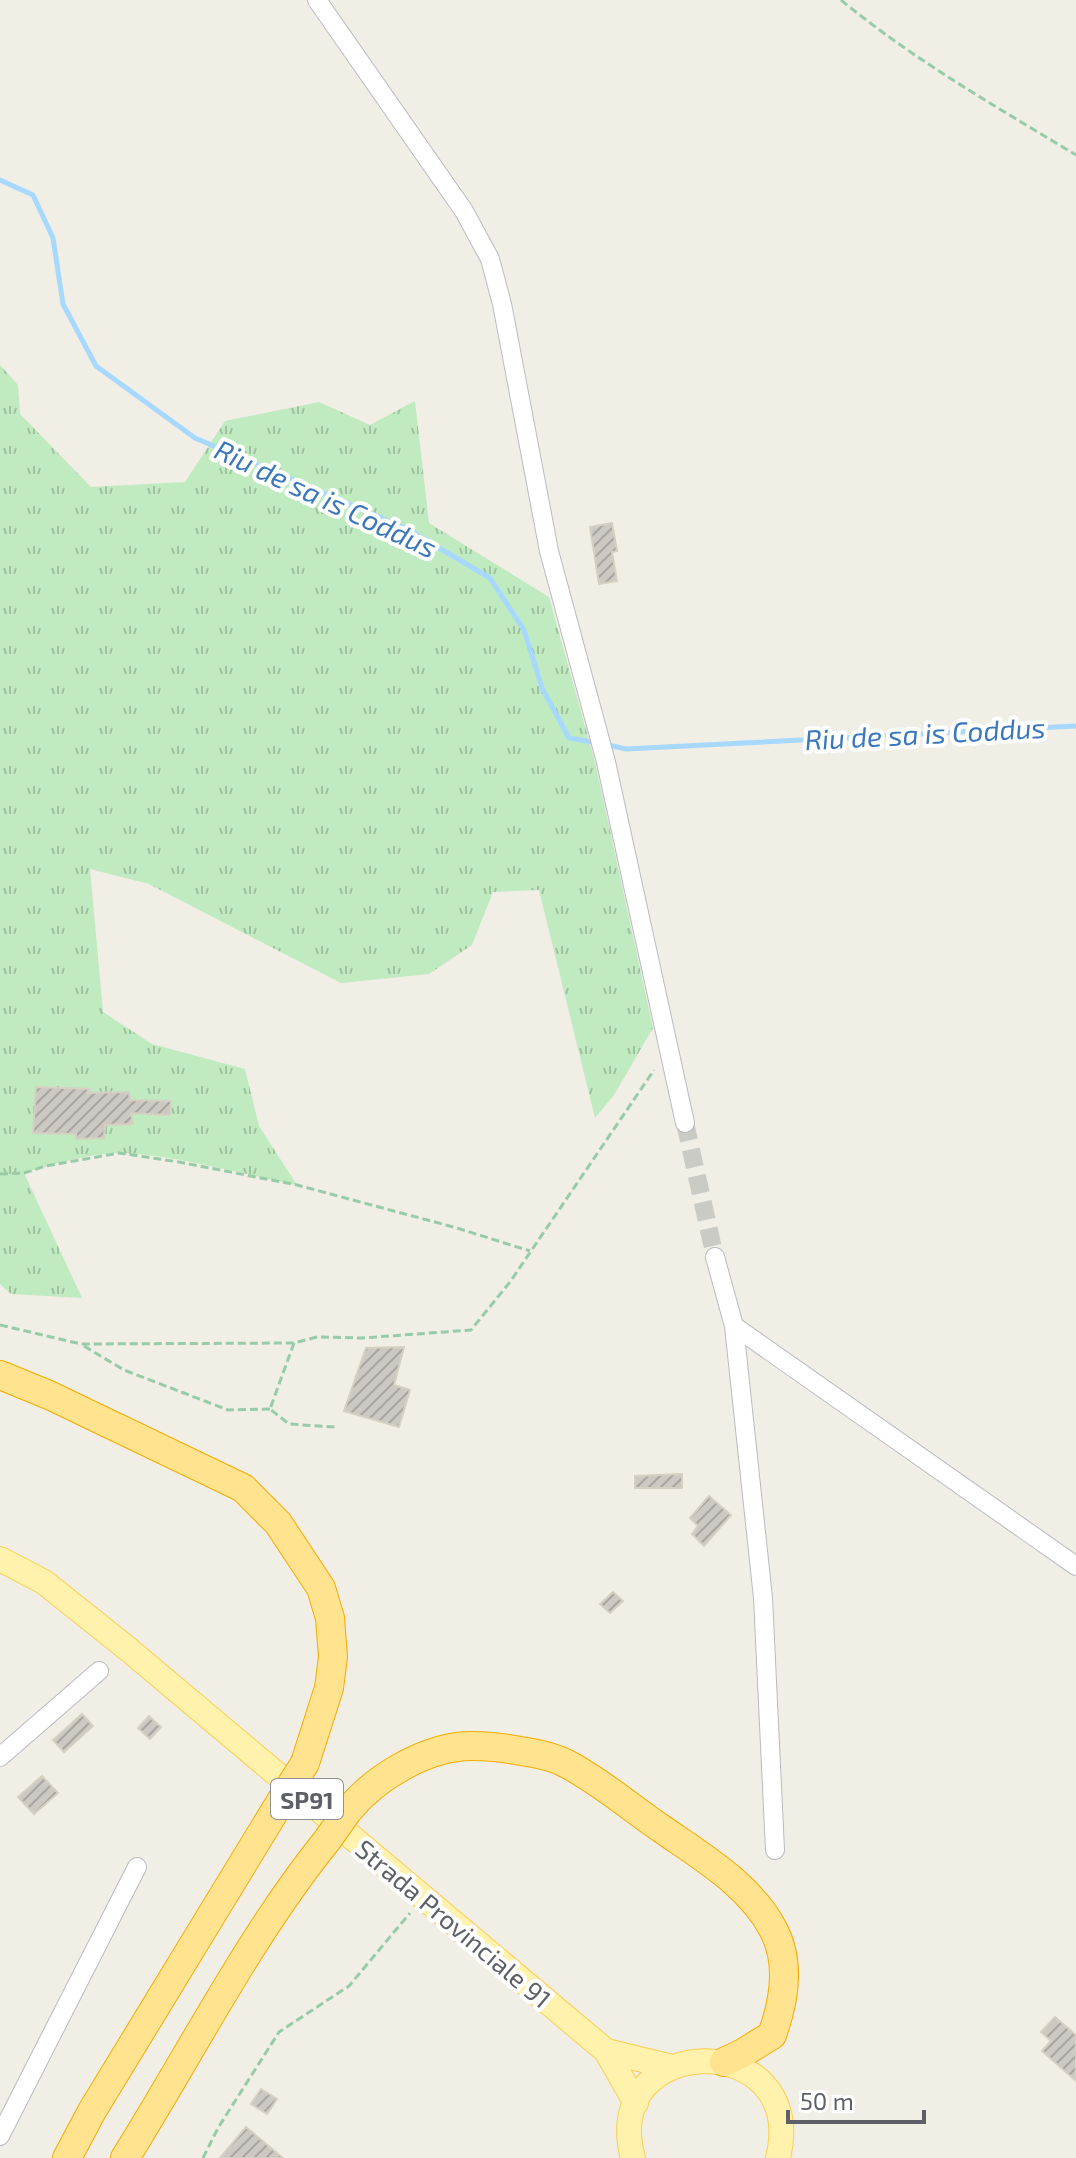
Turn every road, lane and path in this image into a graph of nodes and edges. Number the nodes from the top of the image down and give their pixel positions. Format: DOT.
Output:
graph roads {
  1 [pos="317,0"];
  2 [pos="841,0"];
  3 [pos="1076,155"];
  4 [pos="667,1049"];
  5 [pos="685,1123"];
  6 [pos="0,1174"];
  7 [pos="530,1251"];
  8 [pos="715,1257"];
  9 [pos="0,1325"];
  10 [pos="734,1326"];
  11 [pos="294,1343"];
  12 [pos="81,1344"];
  13 [pos="0,1375"];
  14 [pos="270,1409"];
  15 [pos="335,1427"];
  16 [pos="0,1559"];
  17 [pos="1076,1566"];
  18 [pos="99,1671"];
  19 [pos="0,1757"];
  20 [pos="775,1850"];
  21 [pos="137,1867"];
  22 [pos="423,1898"];
  23 [pos="606,2051"];
  24 [pos="724,2062"];
  25 [pos="672,2067"];
  26 [pos="636,2103"];
  27 [pos="0,2136"];
  28 [pos="67,2158"];
  29 [pos="125,2158"];
  30 [pos="203,2158"];
  31 [pos="633,2158"];
  32 [pos="778,2158"];
  1 -- 4 [label="street"];
  2 -- 3 [label="path"];
  4 -- 5 [label="street"];
  4 -- 7 [label="path"];
  6 -- 7 [label="path"];
  7 -- 11 [label="path"];
  8 -- 10 [label="street"];
  9 -- 12 [label="path"];
  10 -- 17 [label="street"];
  10 -- 20 [label="street"];
  11 -- 12 [label="path"];
  11 -- 14 [label="path"];
  12 -- 14 [label="path"];
  13 -- 28 [label="highway, bridge"];
  14 -- 15 [label="path"];
  16 -- 22 [label="main road, Strada Provinciale 91 / SP91"];
  18 -- 19 [label="street"];
  21 -- 27 [label="street"];
  22 -- 23 [label="main road, Strada Provinciale 91 / SP91"];
  22 -- 30 [label="path"];
  23 -- 25 [label="main road, Strada Provinciale 91 / SP91"];
  23 -- 26 [label="main road, Strada Provinciale 91 / SP91"];
  24 -- 25 [label="main road, SP91"];
  24 -- 29 [label="highway, bridge"];
  24 -- 32 [label="main road"];
  25 -- 26 [label="main road"];
  26 -- 31 [label="main road"];
}
